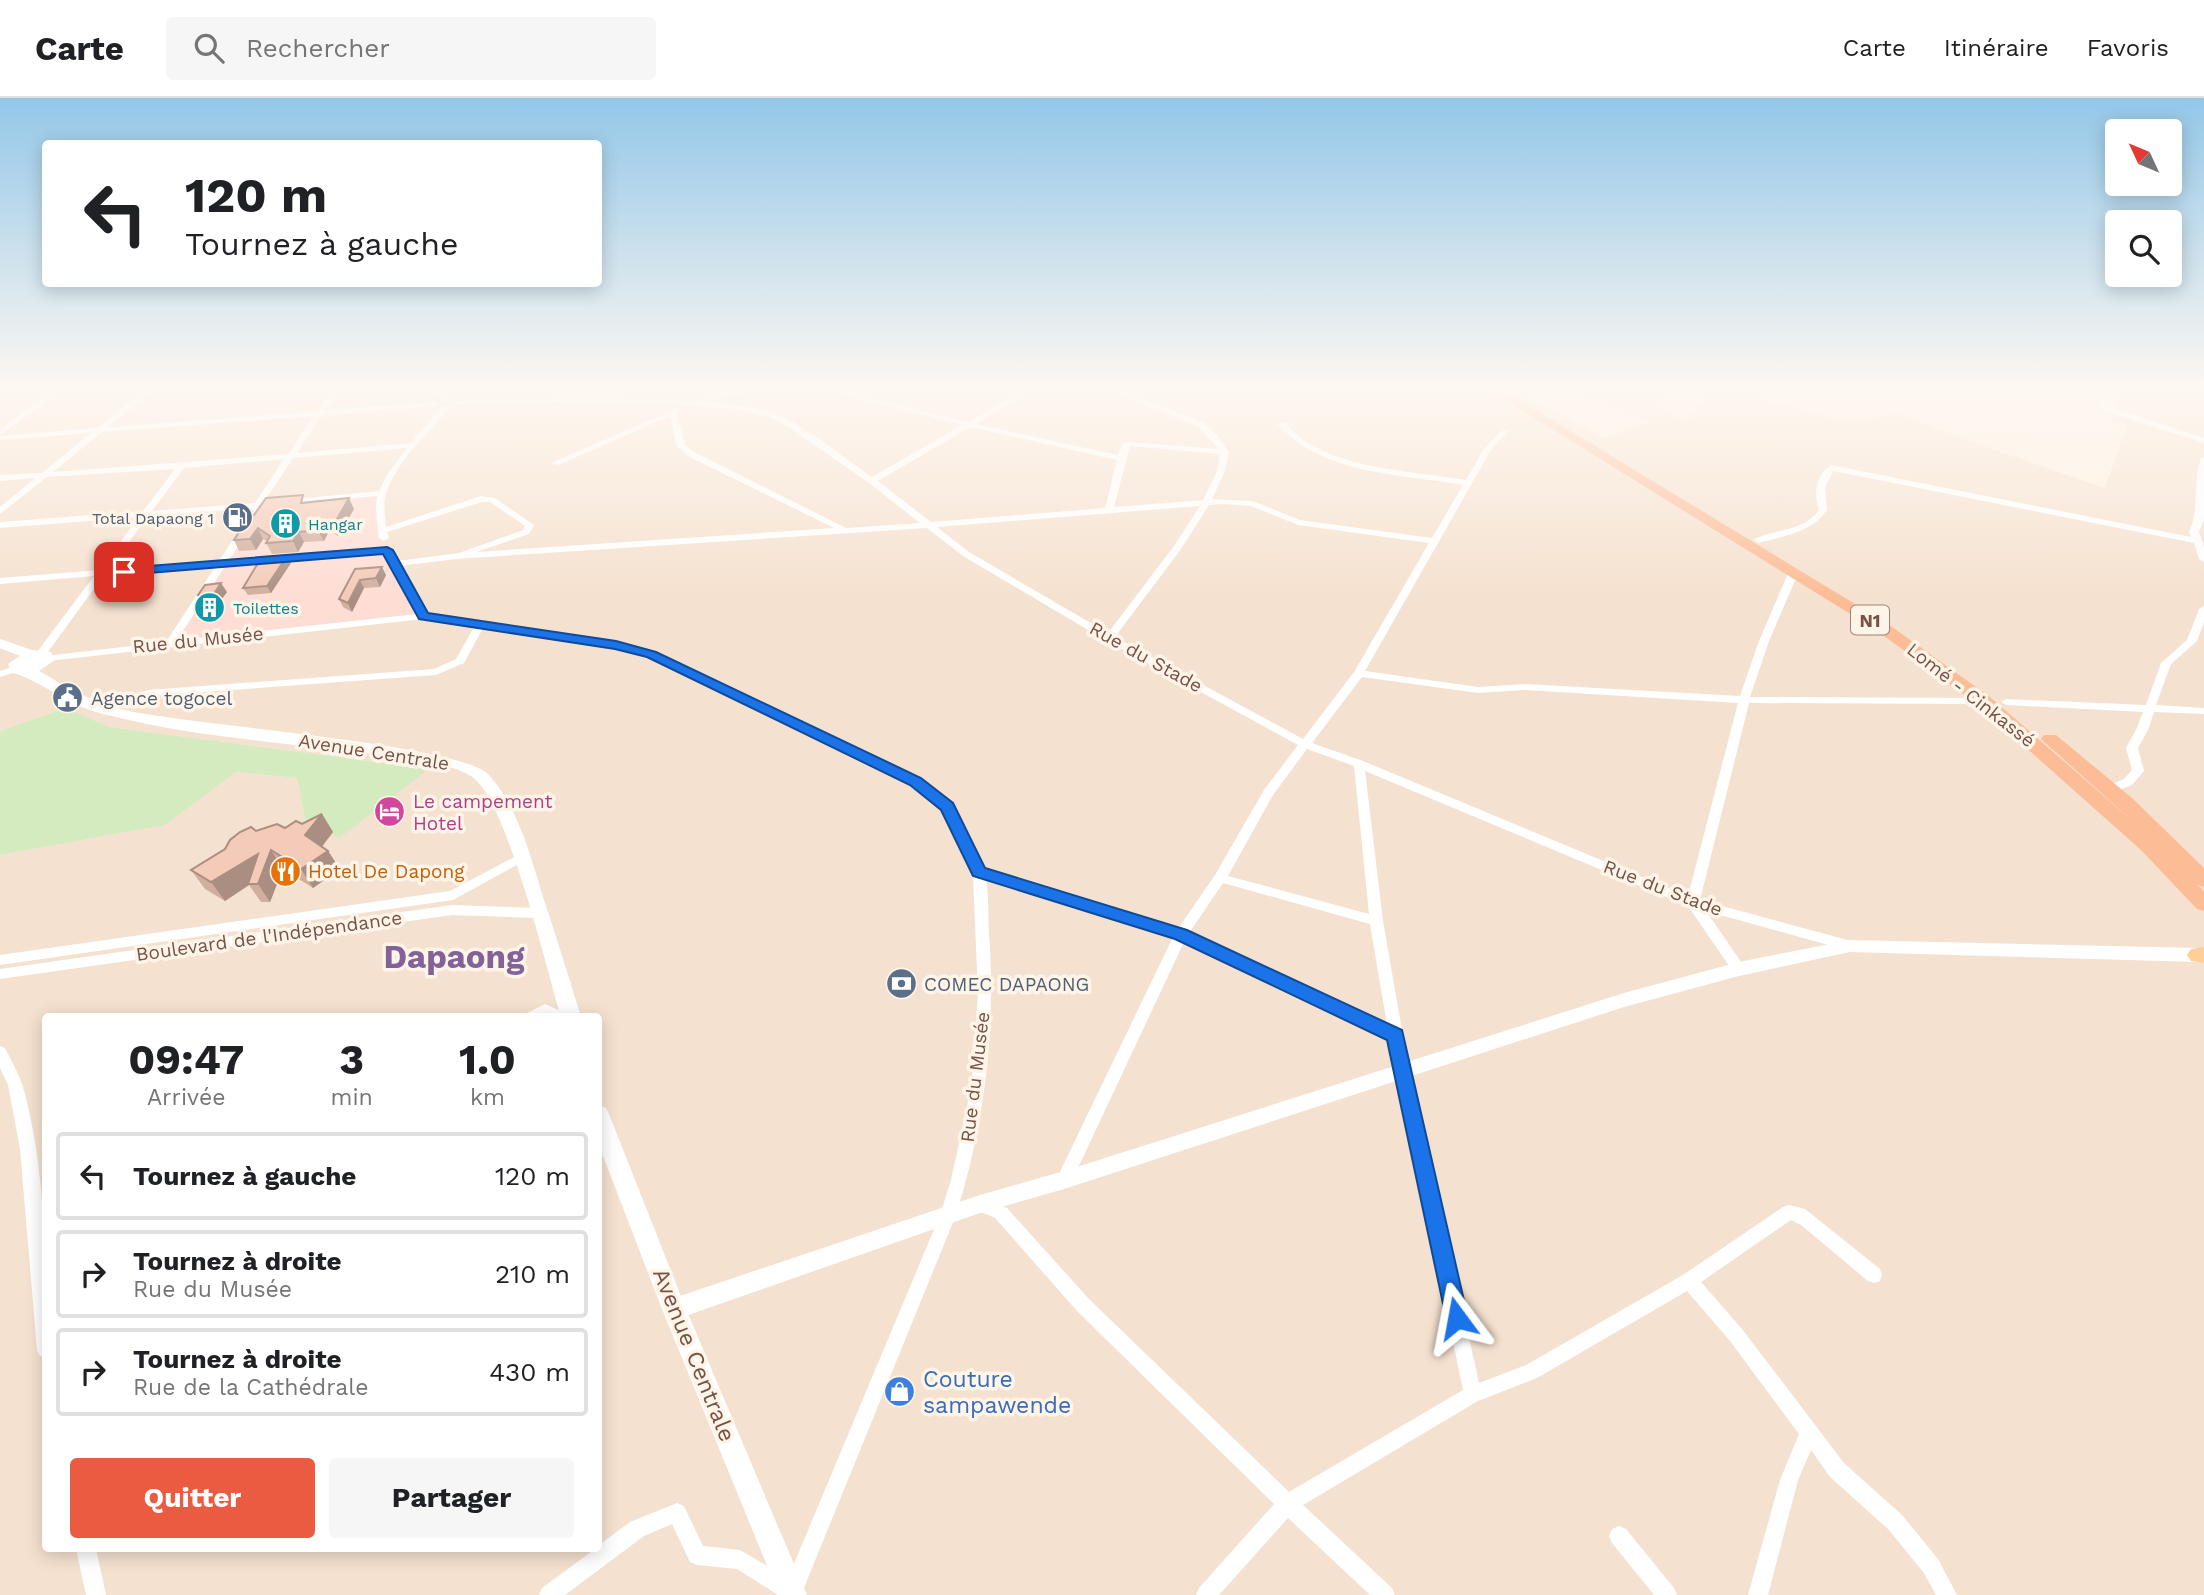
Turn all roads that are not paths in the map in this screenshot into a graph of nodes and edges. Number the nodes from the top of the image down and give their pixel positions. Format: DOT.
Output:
graph roads {
  1 [pos="64,460"];
  2 [pos="248,460"];
  3 [pos="287,460"];
  4 [pos="404,460"];
  5 [pos="562,460"];
  6 [pos="703,460"];
  7 [pos="842,460"];
  8 [pos="907,460"];
  9 [pos="1121,460"];
  10 [pos="1224,460"];
  11 [pos="1345,460"];
  12 [pos="1482,460"];
  13 [pos="1613,460"];
  14 [pos="1625,460"];
  15 [pos="2204,460"];
  16 [pos="555,463"];
  17 [pos="181,466"];
  18 [pos="46,475"];
  19 [pos="0,478"];
  20 [pos="872,481"];
  21 [pos="1468,483"];
  22 [pos="382,493"];
  23 [pos="1204,503"];
  24 [pos="258,505"];
  25 [pos="0,511"];
  26 [pos="1110,511"];
  27 [pos="145,514"];
  28 [pos="0,525"];
  29 [pos="928,525"];
  30 [pos="842,529"];
  31 [pos="382,531"];
  32 [pos="1758,540"];
  33 [pos="1433,541"];
  34 [pos="2197,541"];
  35 [pos="387,550"];
  36 [pos="456,556"];
  37 [pos="2204,559"];
  38 [pos="224,563"];
  39 [pos="393,564"];
  40 [pos="1798,569"];
  41 [pos="99,574"];
  42 [pos="0,582"];
  43 [pos="2204,609"];
  44 [pos="423,617"];
  45 [pos="480,624"];
  46 [pos="1109,638"];
  47 [pos="171,642"];
  48 [pos="0,643"];
  49 [pos="0,649"];
  50 [pos="27,663"];
  51 [pos="1359,673"];
  52 [pos="1744,700"];
  53 [pos="1984,701"];
  54 [pos="2007,702"];
  55 [pos="104,709"];
  56 [pos="2147,709"];
  57 [pos="2204,711"];
  58 [pos="1305,744"];
  59 [pos="1359,764"];
  60 [pos="2109,790"];
  61 [pos="522,857"];
  62 [pos="979,872"];
  63 [pos="1220,877"];
  64 [pos="2204,880"];
  65 [pos="1693,903"];
  66 [pos="2204,904"];
  67 [pos="538,913"];
  68 [pos="1376,921"];
  69 [pos="1181,935"];
  70 [pos="1850,946"];
  71 [pos="90,947"];
  72 [pos="2202,955"];
  73 [pos="0,960"];
  74 [pos="81,963"];
  75 [pos="1739,969"];
  76 [pos="0,974"];
  77 [pos="570,1013"];
  78 [pos="1396,1036"];
  79 [pos="0,1052"];
  80 [pos="1404,1071"];
  81 [pos="604,1153"];
  82 [pos="1064,1180"];
  83 [pos="980,1204"];
  84 [pos="948,1215"];
  85 [pos="1874,1275"];
  86 [pos="1689,1281"];
  87 [pos="42,1305"];
  88 [pos="674,1309"];
  89 [pos="1473,1394"];
  90 [pos="1808,1431"];
  91 [pos="1287,1504"];
  92 [pos="1619,1536"];
  93 [pos="87,1552"];
  94 [pos="792,1594"];
  95 [pos="96,1595"];
  96 [pos="549,1595"];
  97 [pos="1206,1595"];
  98 [pos="1385,1595"];
  99 [pos="1667,1595"];
  100 [pos="1758,1595"];
  101 [pos="1947,1595"];
  1 -- 18 [label="street"];
  2 -- 17 [label="street"];
  3 -- 24 [label="street"];
  4 -- 22 [label="street"];
  5 -- 16 [label="street"];
  6 -- 30 [label="street"];
  7 -- 20 [label="street, Rue du Stade"];
  8 -- 20 [label="street"];
  9 -- 26 [label="street"];
  10 -- 23 [label="street"];
  11 -- 21 [label="street"];
  12 -- 21 [label="street"];
  13 -- 40 [label="highway, Lomé - Cinkassé / N1"];
  14 -- 32 [label="highway, Lomé - Cinkassé / N1"];
  15 -- 34 [label="street"];
  17 -- 18 [label="street"];
  17 -- 27 [label="street"];
  18 -- 19 [label="street"];
  18 -- 25 [label="street"];
  20 -- 29 [label="street, Rue du Stade"];
  21 -- 33 [label="street"];
  22 -- 24 [label="street"];
  22 -- 31 [label="street"];
  23 -- 26 [label="street"];
  23 -- 33 [label="street"];
  23 -- 46 [label="street"];
  24 -- 27 [label="street"];
  24 -- 38 [label="street"];
  26 -- 29 [label="street"];
  27 -- 28 [label="street"];
  27 -- 41 [label="street"];
  29 -- 30 [label="street"];
  29 -- 46 [label="street, Rue du Stade"];
  30 -- 36 [label="street"];
  31 -- 35 [label="street"];
  31 -- 36 [label="street"];
  32 -- 34 [label="street"];
  32 -- 40 [label="highway, Lomé - Cinkassé / N1"];
  33 -- 51 [label="street"];
  34 -- 37 [label="street"];
  35 -- 38 [label="street"];
  35 -- 39 [label="street"];
  36 -- 39 [label="street"];
  38 -- 41 [label="street"];
  38 -- 47 [label="street"];
  39 -- 44 [label="street"];
  40 -- 52 [label="street"];
  40 -- 53 [label="highway, Lomé - Cinkassé / N1"];
  40 -- 54 [label="highway, Lomé - Cinkassé / N1"];
  41 -- 42 [label="street"];
  41 -- 50 [label="street"];
  43 -- 56 [label="street"];
  44 -- 45 [label="street, Rue du Musée"];
  44 -- 47 [label="street, Rue du Musée"];
  45 -- 55 [label="street"];
  45 -- 62 [label="street, Rue du Musée"];
  46 -- 58 [label="street, Rue du Stade"];
  47 -- 50 [label="street, Rue du Musée"];
  48 -- 50 [label="main road, Avenue Centrale"];
  49 -- 50 [label="main road, Avenue Centrale"];
  50 -- 55 [label="main road, Avenue Centrale"];
  51 -- 52 [label="street"];
  51 -- 58 [label="street"];
  52 -- 53 [label="street"];
  52 -- 65 [label="street"];
  53 -- 66 [label="highway, Lomé - Cinkassé / N1"];
  54 -- 56 [label="street"];
  54 -- 60 [label="highway, Lomé - Cinkassé / N1"];
  55 -- 61 [label="main road, Avenue Centrale"];
  56 -- 57 [label="street"];
  56 -- 60 [label="street"];
  58 -- 59 [label="street, Rue du Stade"];
  58 -- 63 [label="street"];
  59 -- 65 [label="street, Rue du Stade"];
  59 -- 68 [label="street"];
  60 -- 64 [label="highway, Lomé - Cinkassé / N1"];
  61 -- 67 [label="main road, Avenue Centrale"];
  61 -- 71 [label="street, Boulevard de l'Indépendance"];
  62 -- 69 [label="street"];
  62 -- 84 [label="street, Rue du Musée"];
  63 -- 68 [label="street"];
  63 -- 69 [label="street"];
  65 -- 70 [label="street, Rue du Stade"];
  65 -- 75 [label="street"];
  67 -- 74 [label="street, Boulevard de l'Indépendance"];
  67 -- 77 [label="main road, Avenue Centrale"];
  68 -- 78 [label="street"];
  69 -- 78 [label="street"];
  69 -- 82 [label="street"];
  70 -- 72 [label="street"];
  70 -- 75 [label="street"];
  71 -- 73 [label="street, Boulevard de l'Indépendance"];
  71 -- 74 [label="street"];
  74 -- 76 [label="street, Boulevard de l'Indépendance"];
  75 -- 80 [label="street"];
  78 -- 80 [label="street"];
  79 -- 87 [label="street"];
  80 -- 82 [label="street"];
  80 -- 89 [label="street"];
  81 -- 88 [label="main road, Avenue Centrale"];
  82 -- 83 [label="street"];
  83 -- 84 [label="street"];
  83 -- 91 [label="street"];
  84 -- 88 [label="street"];
  84 -- 94 [label="street, Rue du Musée"];
  85 -- 86 [label="street"];
  86 -- 89 [label="street"];
  86 -- 90 [label="street"];
  88 -- 94 [label="main road, Avenue Centrale"];
  89 -- 91 [label="street"];
  90 -- 100 [label="street"];
  90 -- 101 [label="street"];
  91 -- 97 [label="street"];
  91 -- 98 [label="street"];
  92 -- 99 [label="street"];
  93 -- 95 [label="street"];
  94 -- 96 [label="street"];
}
